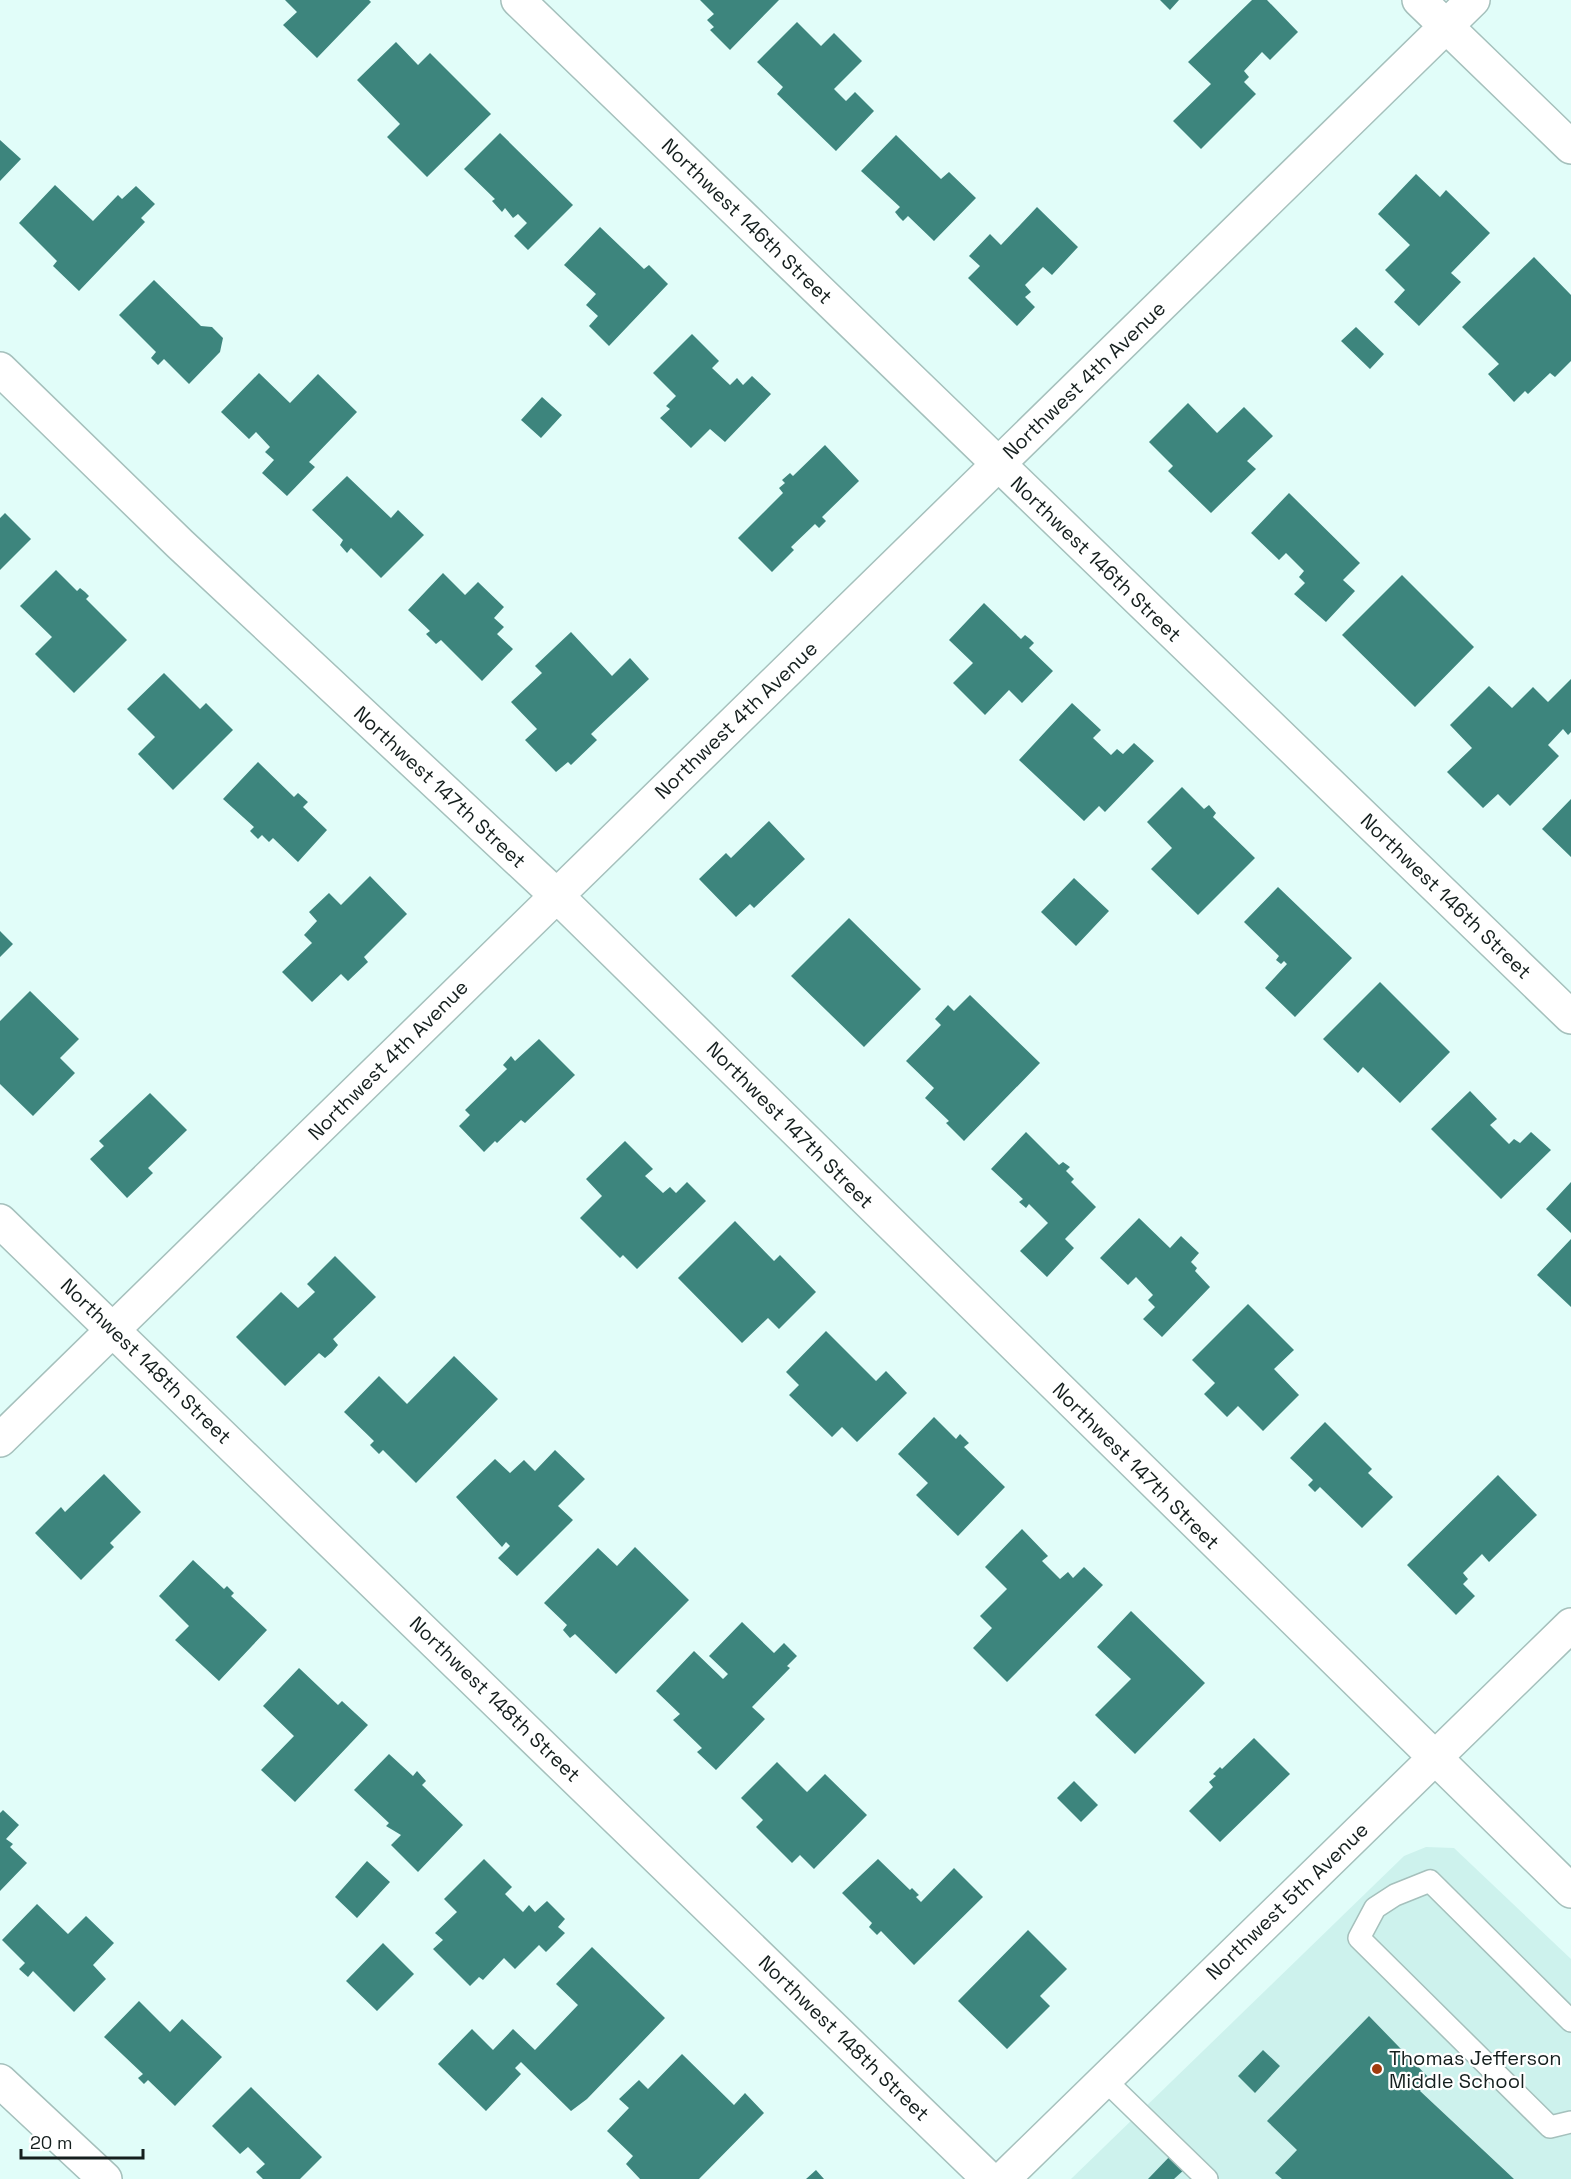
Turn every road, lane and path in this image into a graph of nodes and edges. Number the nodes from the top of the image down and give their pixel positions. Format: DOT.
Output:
graph roads {
  1 [pos="518,0"];
  2 [pos="1419,0"];
  3 [pos="1473,0"];
  4 [pos="1446,26"];
  5 [pos="1571,147"];
  6 [pos="0,369"];
  7 [pos="998,464"];
  8 [pos="556,895"];
  9 [pos="1571,1017"];
  10 [pos="0,1221"];
  11 [pos="114,1329"];
  12 [pos="0,1440"];
  13 [pos="1571,1625"];
  14 [pos="1433,1758"];
  15 [pos="1571,1891"];
  16 [pos="1571,2021"];
  17 [pos="1105,2080"];
  18 [pos="0,2081"];
  19 [pos="1571,2122"];
  20 [pos="105,2179"];
  21 [pos="989,2179"];
  22 [pos="1003,2179"];
  23 [pos="1207,2179"];
  1 -- 7 [label="street, Northwest 146th Street"];
  2 -- 4 [label="street"];
  3 -- 4 [label="street, Northwest 4th Avenue"];
  4 -- 5 [label="street"];
  4 -- 7 [label="street, Northwest 4th Avenue"];
  6 -- 8 [label="street, Northwest 147th Street"];
  7 -- 8 [label="street, Northwest 4th Avenue"];
  7 -- 9 [label="street, Northwest 146th Street"];
  8 -- 11 [label="street, Northwest 4th Avenue"];
  8 -- 14 [label="street, Northwest 147th Street"];
  10 -- 11 [label="street, Northwest 148th Street"];
  11 -- 12 [label="street, Northwest 4th Avenue"];
  11 -- 21 [label="street, Northwest 148th Street"];
  13 -- 14 [label="street, Northwest 5th Avenue"];
  14 -- 15 [label="street, Northwest 147th Street"];
  14 -- 17 [label="street, Northwest 5th Avenue"];
  16 -- 19 [label="lane"];
  17 -- 22 [label="street, Northwest 5th Avenue"];
  17 -- 23 [label="lane"];
  18 -- 20 [label="street"];
}
